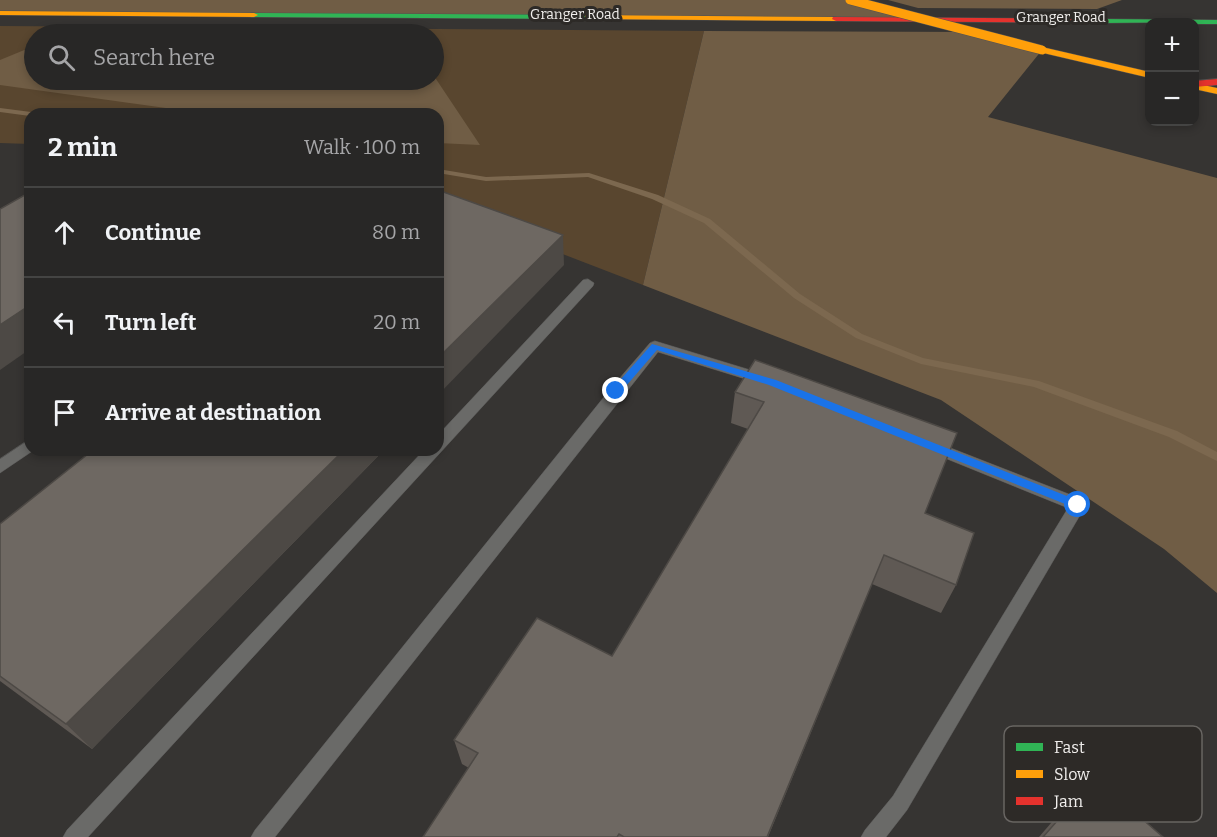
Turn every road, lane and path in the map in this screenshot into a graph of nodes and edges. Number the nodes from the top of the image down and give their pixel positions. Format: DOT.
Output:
graph roads {
  1 [pos="850,0"];
  2 [pos="0,13"];
  3 [pos="1217,22"];
  4 [pos="0,26"];
  5 [pos="24,26"];
  6 [pos="444,29"];
  7 [pos="1145,34"];
  8 [pos="1199,34"];
  9 [pos="1217,35"];
  10 [pos="1145,74"];
  11 [pos="1217,82"];
  12 [pos="1199,84"];
  13 [pos="1199,86"];
  14 [pos="1217,91"];
  15 [pos="588,283"];
  16 [pos="783,387"];
  17 [pos="444,439"];
  18 [pos="915,439"];
  19 [pos="24,449"];
  20 [pos="427,456"];
  21 [pos="0,467"];
  22 [pos="74,837"];
  23 [pos="262,837"];
  24 [pos="872,837"];
  1 -- 10 [label="main road, bridge"];
  2 -- 3 [label="main road, Granger Road"];
  4 -- 5 [label="main road, Granger Road"];
  6 -- 7 [label="main road, Granger Road"];
  8 -- 9 [label="main road"];
  11 -- 12 [label="main road"];
  13 -- 14 [label="main road"];
  15 -- 17 [label="lane"];
  16 -- 23 [label="lane"];
  18 -- 24 [label="lane"];
  19 -- 21 [label="lane"];
  20 -- 22 [label="lane"];
}
